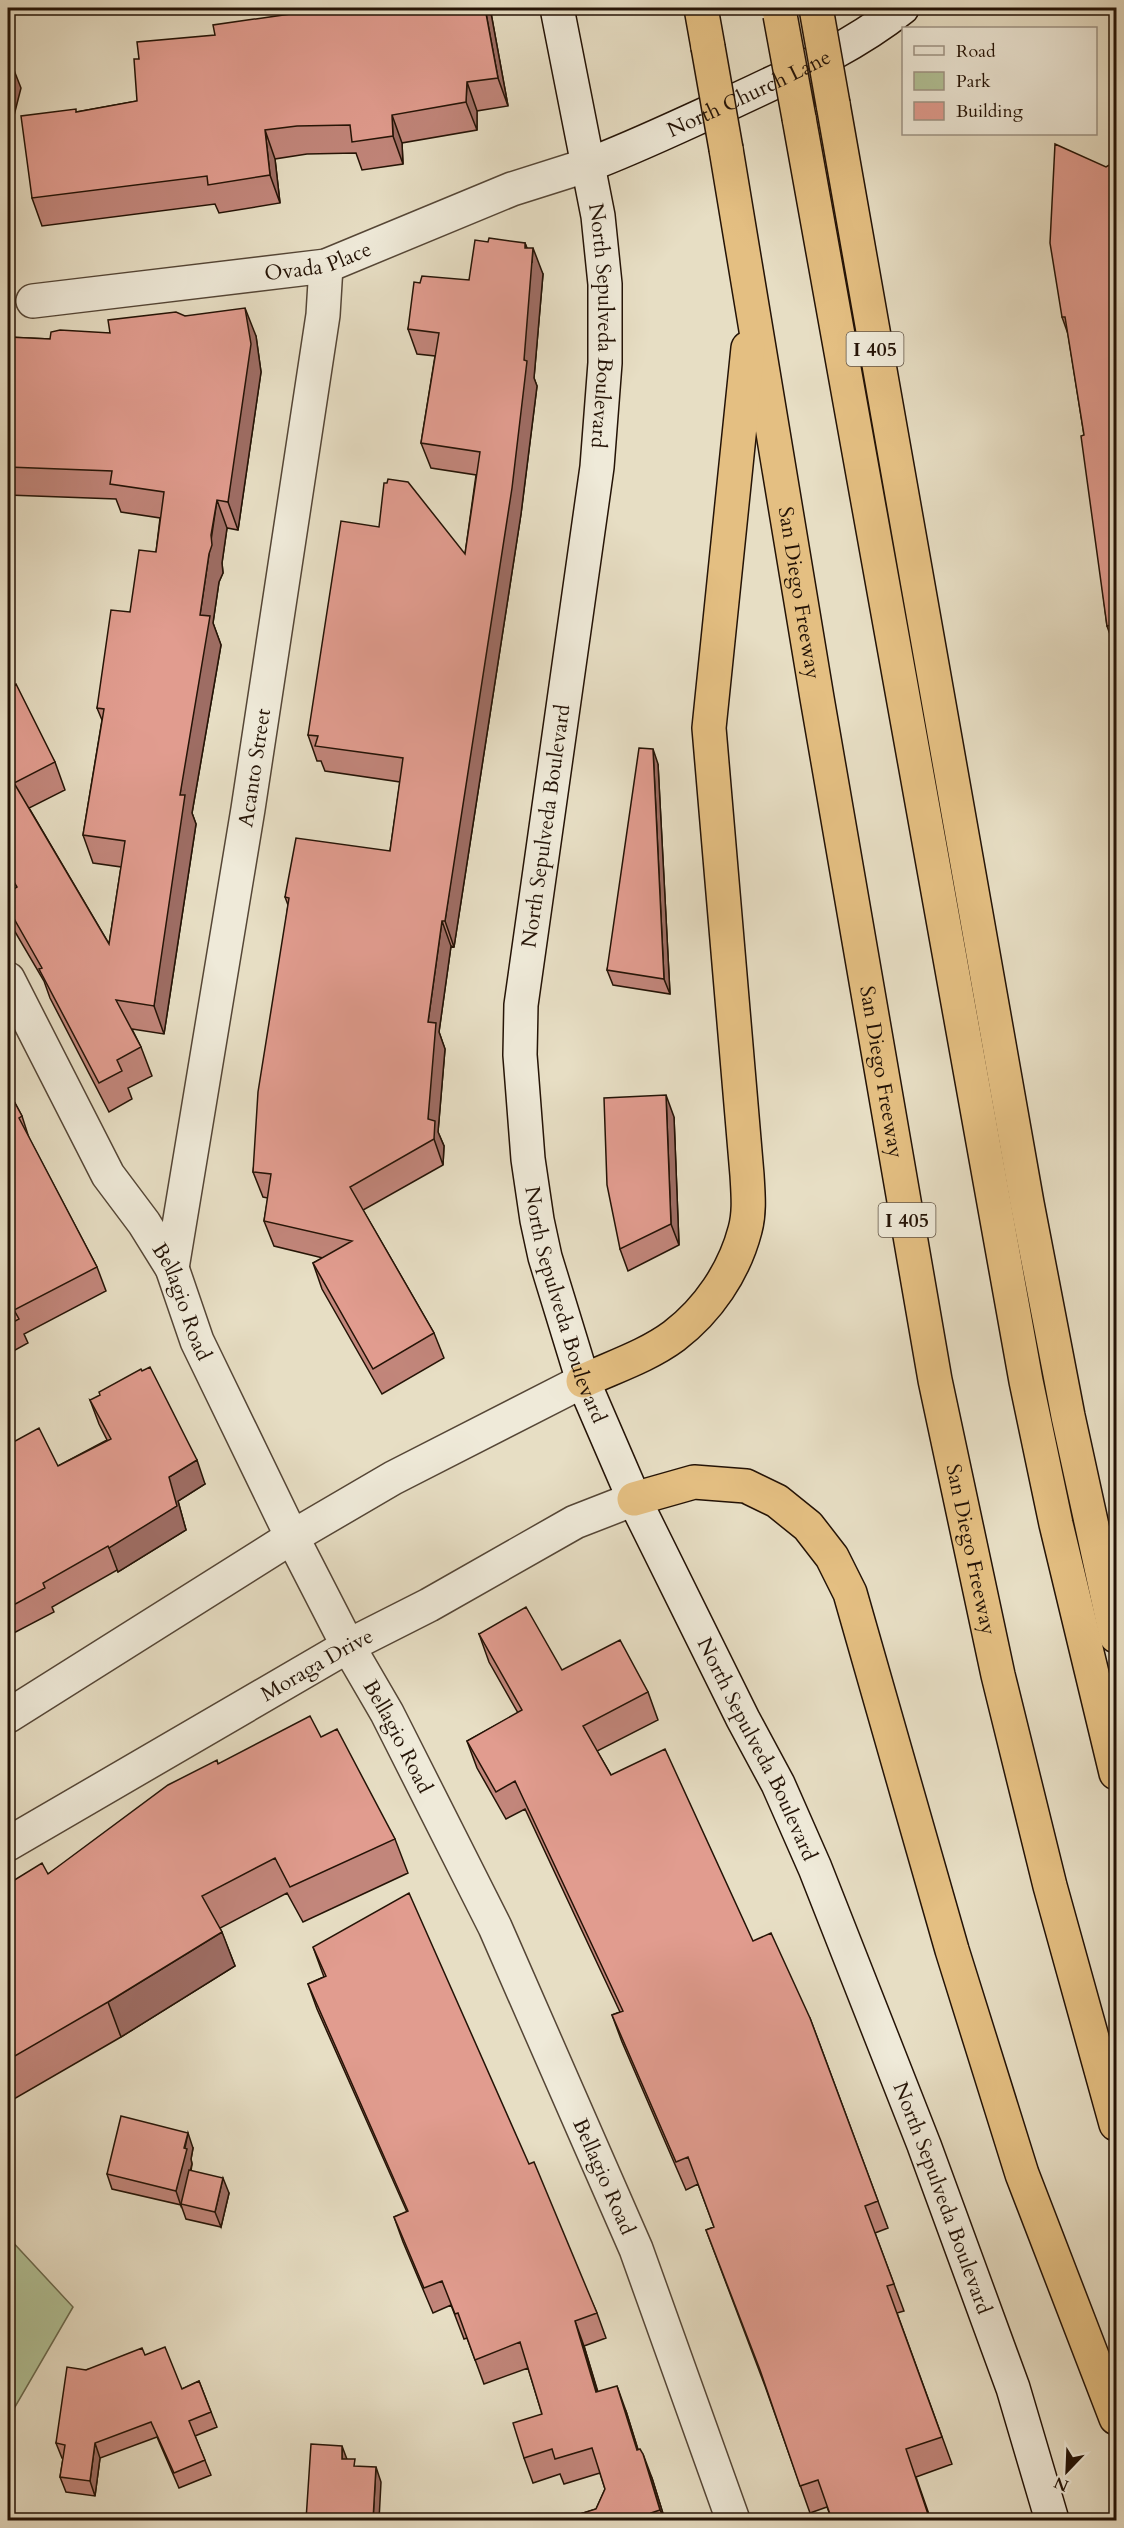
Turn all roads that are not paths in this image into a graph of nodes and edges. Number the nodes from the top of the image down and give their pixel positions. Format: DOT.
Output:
graph roads {
  1 [pos="557,8"];
  2 [pos="701,8"];
  3 [pos="816,8"];
  4 [pos="902,8"];
  5 [pos="779,11"];
  6 [pos="588,165"];
  7 [pos="326,266"];
  8 [pos="33,301"];
  9 [pos="752,305"];
  10 [pos="8,979"];
  11 [pos="172,1268"];
  12 [pos="583,1381"];
  13 [pos="634,1499"];
  14 [pos="292,1537"];
  15 [pos="1116,1636"];
  16 [pos="348,1646"];
  17 [pos="8,1716"];
  18 [pos="1116,1773"];
  19 [pos="8,1844"];
  20 [pos="1116,2124"];
  21 [pos="1116,2418"];
  22 [pos="733,2520"];
  23 [pos="1052,2520"];
  1 -- 6 [label="street, North Sepulveda Boulevard"];
  2 -- 9 [label="highway, San Diego Freeway / I 405, bridge"];
  3 -- 15 [label="highway, I 405, bridge"];
  4 -- 6 [label="street, North Church Lane"];
  5 -- 18 [label="highway, bridge"];
  6 -- 7 [label="street, Ovada Place"];
  6 -- 12 [label="street, North Sepulveda Boulevard"];
  7 -- 8 [label="street, Ovada Place"];
  7 -- 11 [label="street, Acanto Street"];
  9 -- 12 [label="highway"];
  9 -- 20 [label="highway, San Diego Freeway / I 405"];
  10 -- 11 [label="street, Bellagio Road"];
  11 -- 14 [label="street, Bellagio Road"];
  12 -- 13 [label="street, North Sepulveda Boulevard"];
  12 -- 14 [label="street"];
  13 -- 16 [label="street, Moraga Drive"];
  13 -- 21 [label="highway"];
  13 -- 23 [label="street, North Sepulveda Boulevard"];
  14 -- 16 [label="street, Bellagio Road"];
  14 -- 17 [label="street"];
  16 -- 19 [label="street, Moraga Drive"];
  16 -- 22 [label="street, Bellagio Road"];
}
